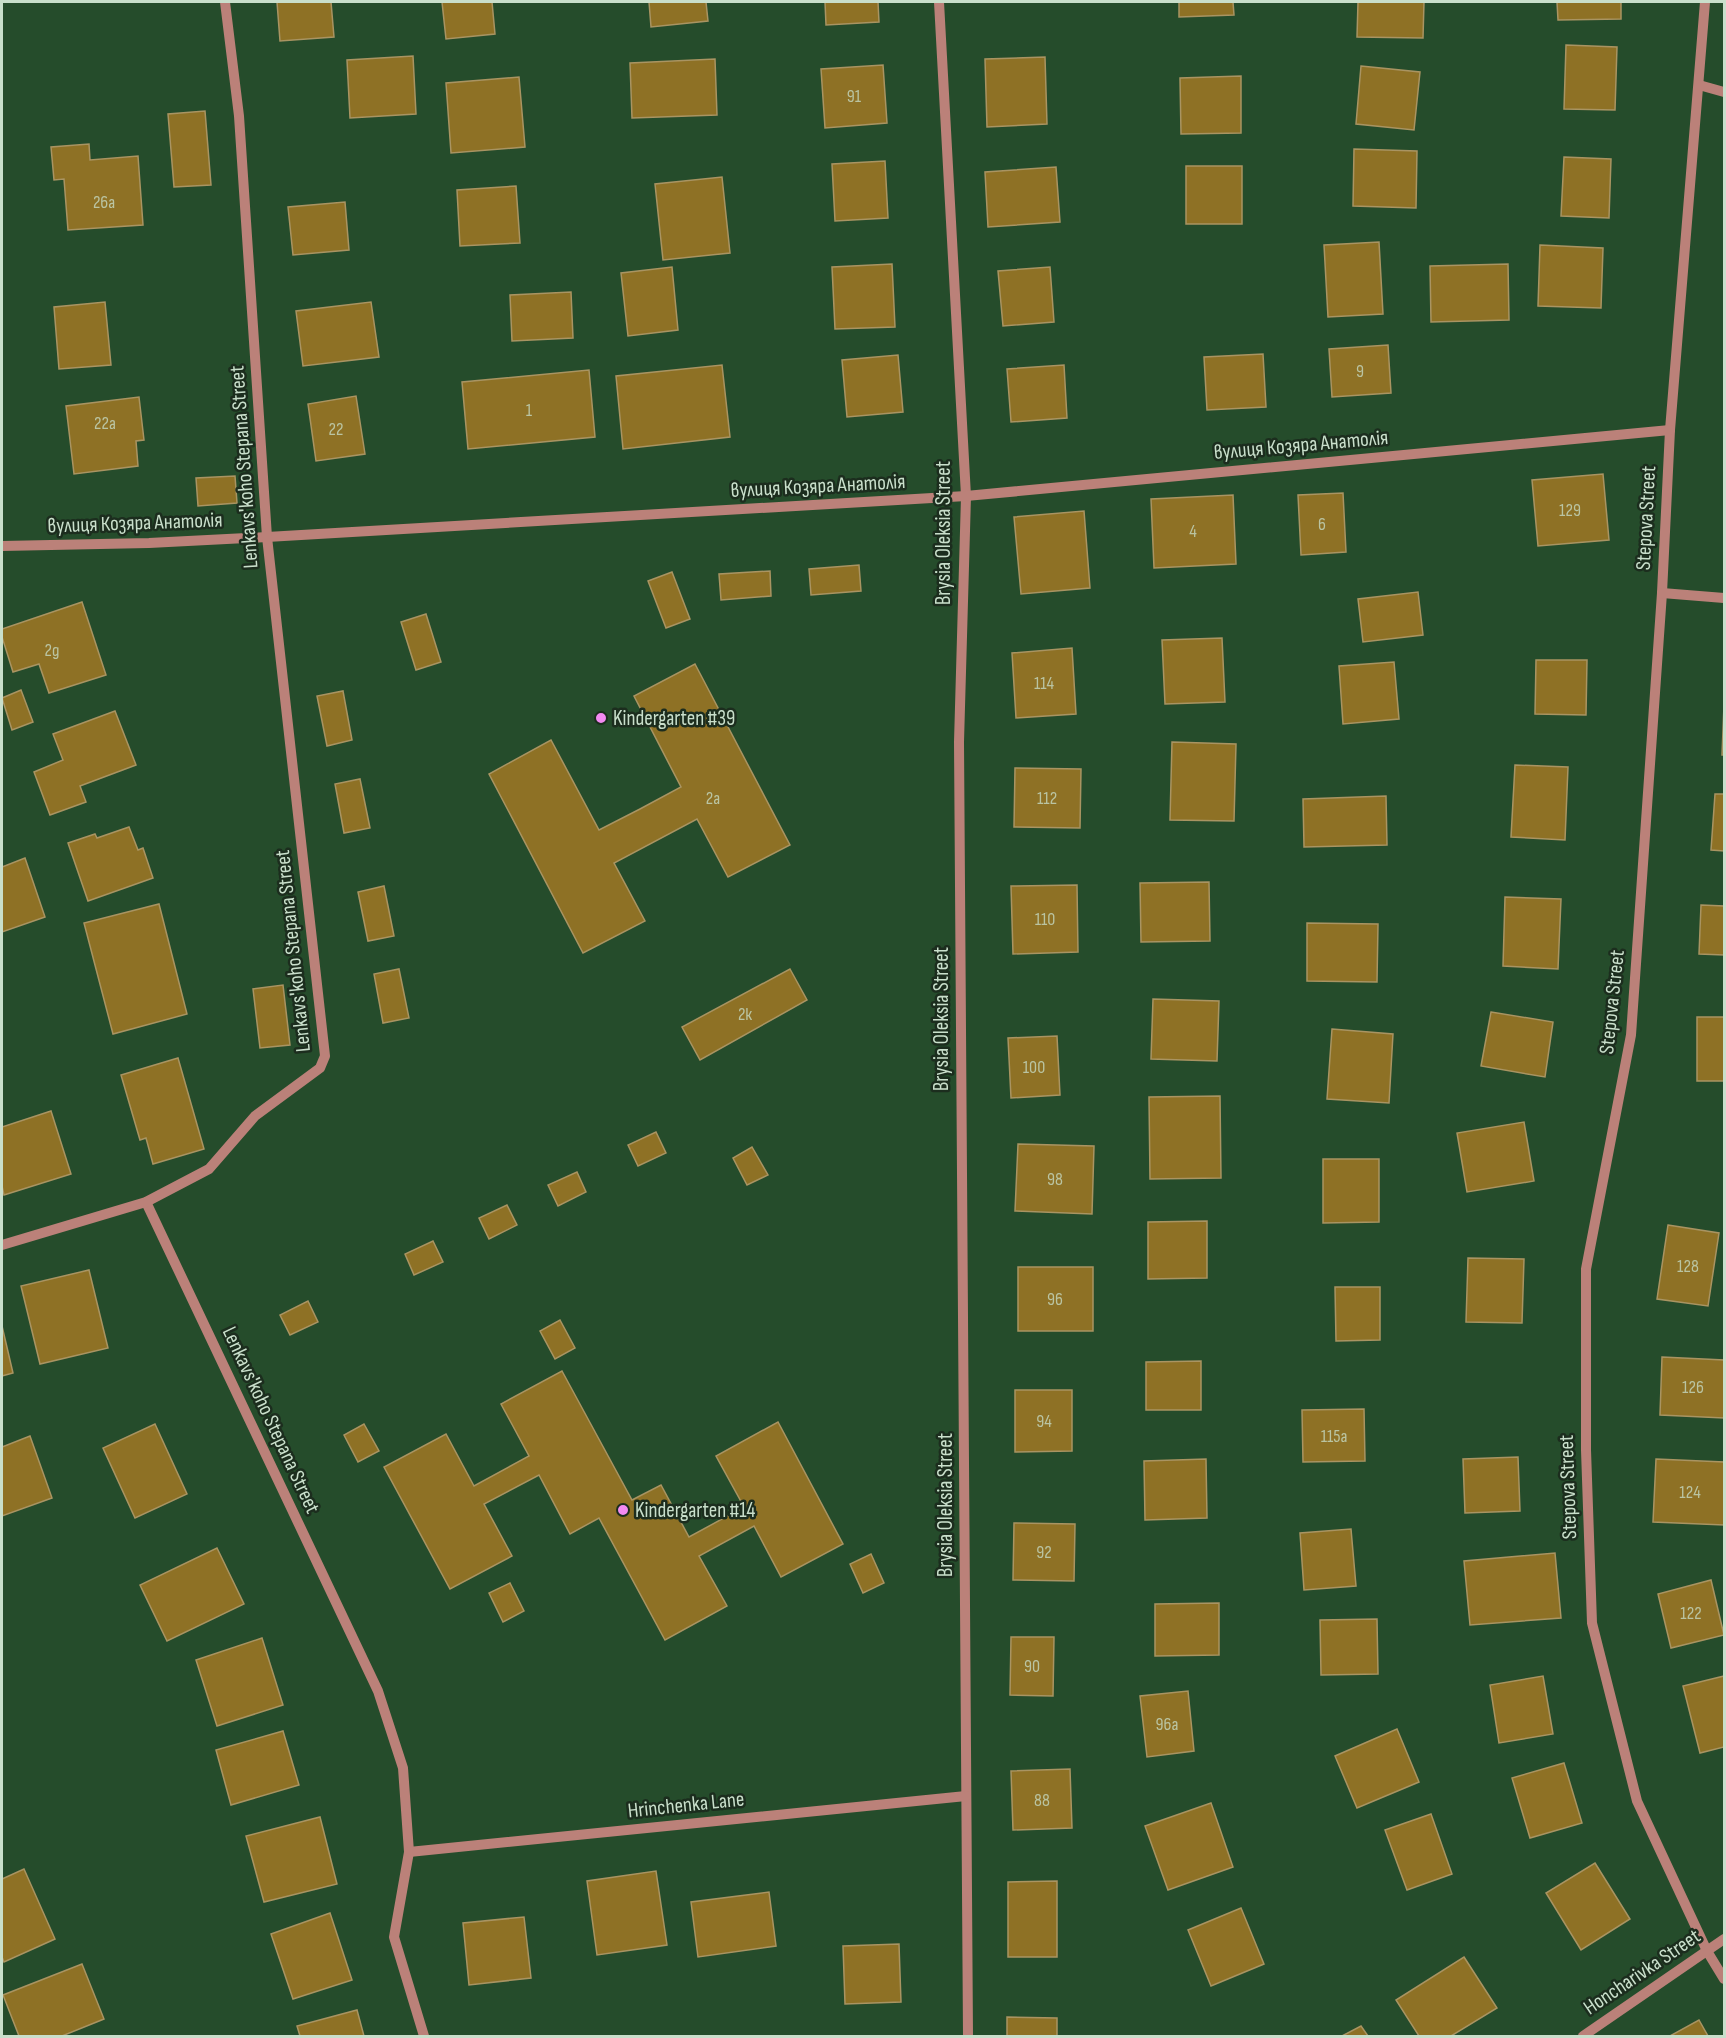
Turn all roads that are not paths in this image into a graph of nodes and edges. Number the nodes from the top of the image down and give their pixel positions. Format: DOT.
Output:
graph roads {
  1 [pos="225,2"];
  2 [pos="939,2"];
  3 [pos="1705,2"];
  4 [pos="1699,85"];
  5 [pos="1725,92"];
  6 [pos="1670,430"];
  7 [pos="966,496"];
  8 [pos="267,537"];
  9 [pos="2,546"];
  10 [pos="1662,593"];
  11 [pos="1725,598"];
  12 [pos="146,1203"];
  13 [pos="2,1245"];
  14 [pos="966,1796"];
  15 [pos="409,1852"];
  16 [pos="1725,1939"];
  17 [pos="1707,1951"];
  18 [pos="1725,1979"];
  19 [pos="424,2037"];
  20 [pos="968,2037"];
  21 [pos="1582,2037"];
  1 -- 8 [label="street, Lenkavsʹkoho Stepana Street"];
  2 -- 7 [label="street, Brysia Oleksia Street"];
  3 -- 4 [label="street, Stepova Street"];
  4 -- 5 [label="street"];
  4 -- 6 [label="street, Stepova Street"];
  6 -- 7 [label="street, вулиця Козяра Анатолія"];
  6 -- 10 [label="street, Stepova Street"];
  7 -- 8 [label="street, вулиця Козяра Анатолія"];
  7 -- 14 [label="street, Brysia Oleksia Street"];
  8 -- 9 [label="street, вулиця Козяра Анатолія"];
  8 -- 12 [label="street, Lenkavsʹkoho Stepana Street"];
  10 -- 11 [label="street"];
  10 -- 17 [label="street, Stepova Street"];
  12 -- 13 [label="street"];
  12 -- 15 [label="street, Lenkavsʹkoho Stepana Street"];
  14 -- 15 [label="street, Hrinchenka Lane"];
  14 -- 20 [label="street, Brysia Oleksia Street"];
  15 -- 19 [label="street, Lenkavsʹkoho Stepana Street"];
  16 -- 17 [label="street, Honcharivka Street"];
  17 -- 18 [label="street, Stepova Street"];
  17 -- 21 [label="street, Honcharivka Street"];
}
